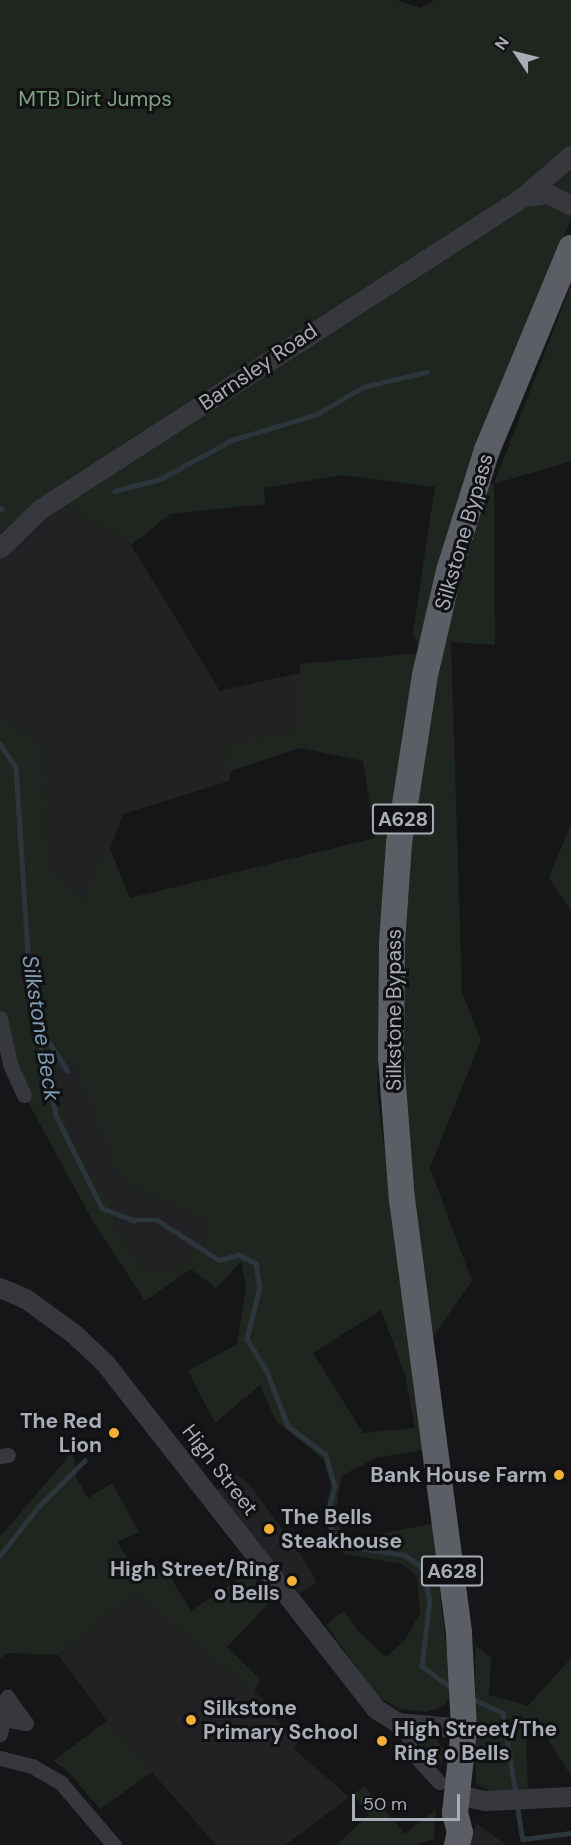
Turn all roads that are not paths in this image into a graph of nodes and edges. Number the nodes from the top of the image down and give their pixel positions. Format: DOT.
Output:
graph roads {
  1 [pos="571,156"];
  2 [pos="524,197"];
  3 [pos="571,205"];
  4 [pos="571,248"];
  5 [pos="0,549"];
  6 [pos="0,1018"];
  7 [pos="24,1095"];
  8 [pos="0,1288"];
  9 [pos="409,1725"];
  10 [pos="464,1729"];
  11 [pos="0,1758"];
  12 [pos="443,1786"];
  13 [pos="571,1797"];
  14 [pos="114,1845"];
  15 [pos="439,1845"];
  16 [pos="457,1845"];
  1 -- 2 [label="street, Barnsley Road"];
  2 -- 3 [label="street"];
  2 -- 5 [label="street, Barnsley Road"];
  4 -- 10 [label="highway, Silkstone Bypass / A628"];
  6 -- 7 [label="street"];
  8 -- 9 [label="street, High Street"];
  9 -- 10 [label="street, High Street"];
  9 -- 12 [label="street"];
  10 -- 12 [label="highway, Silkstone Bypass / A628"];
  11 -- 14 [label="street"];
  12 -- 13 [label="street"];
  12 -- 15 [label="highway, A628"];
  12 -- 16 [label="highway, A628"];
}
